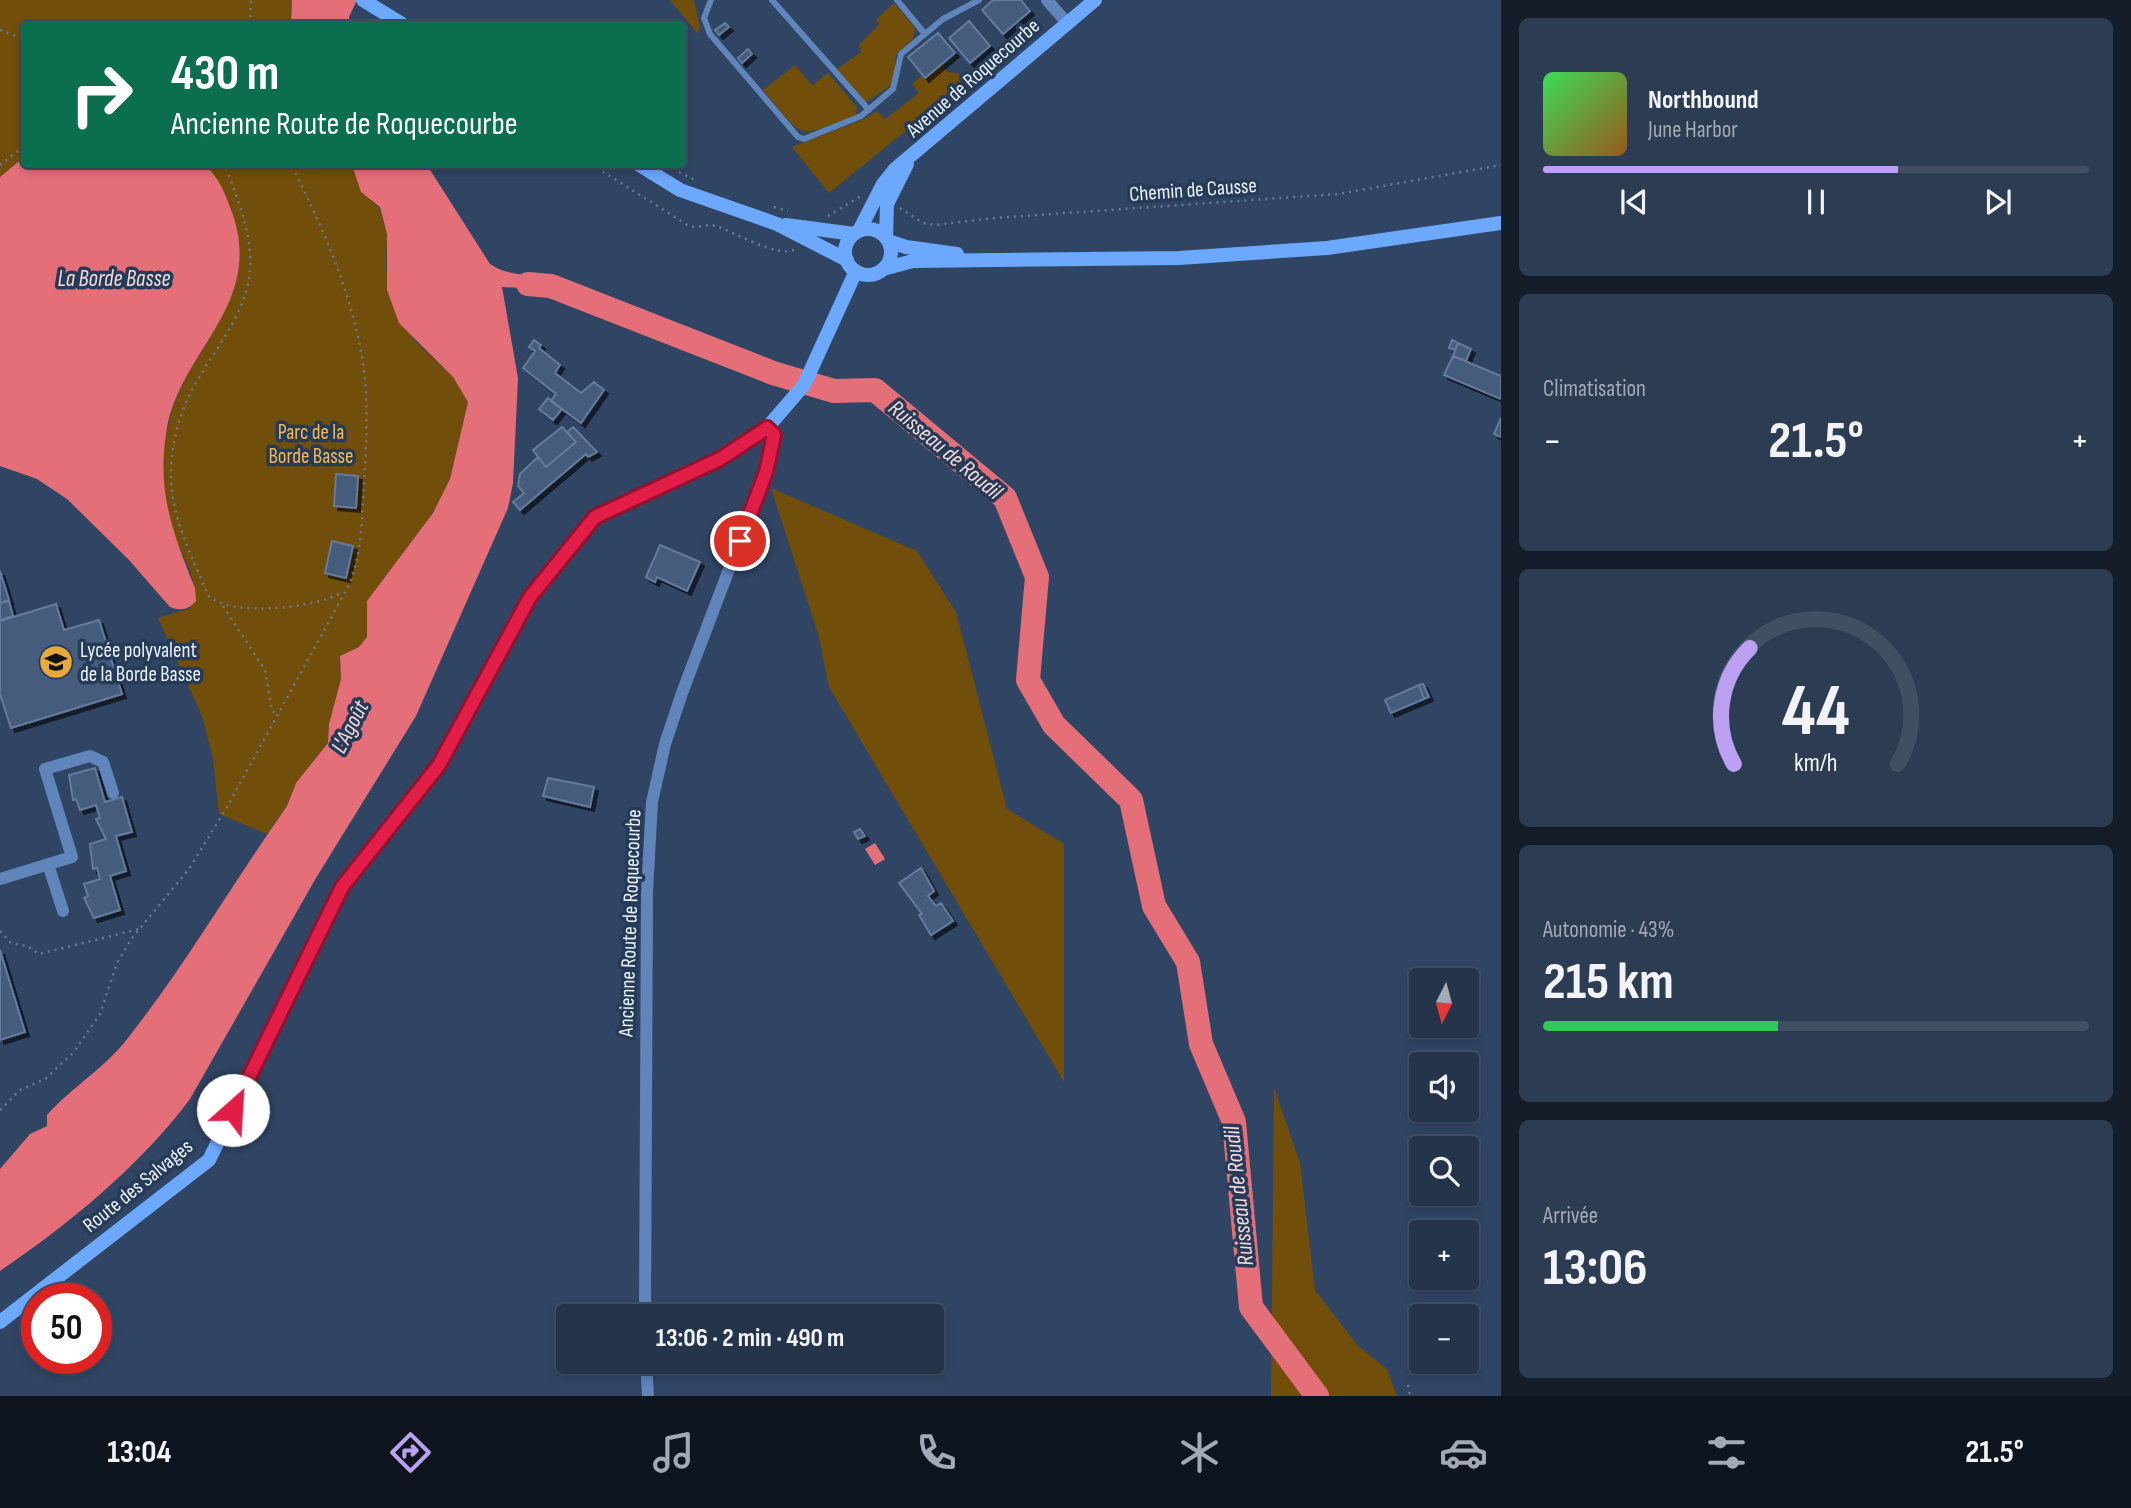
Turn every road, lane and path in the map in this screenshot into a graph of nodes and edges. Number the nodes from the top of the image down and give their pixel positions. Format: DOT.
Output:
graph roads {
  1 [pos="251,0"];
  2 [pos="363,0"];
  3 [pos="711,0"];
  4 [pos="772,0"];
  5 [pos="897,0"];
  6 [pos="964,0"];
  7 [pos="979,0"];
  8 [pos="1047,0"];
  9 [pos="1095,0"];
  10 [pos="970,7"];
  11 [pos="250,21"];
  12 [pos="397,21"];
  13 [pos="1068,24"];
  14 [pos="0,30"];
  15 [pos="925,34"];
  16 [pos="21,37"];
  17 [pos="869,110"];
  18 [pos="21,148"];
  19 [pos="909,160"];
  20 [pos="0,165"];
  21 [pos="1501,165"];
  22 [pos="227,168"];
  23 [pos="293,168"];
  24 [pos="597,168"];
  25 [pos="644,168"];
  26 [pos="866,195"];
  27 [pos="897,206"];
  28 [pos="824,217"];
  29 [pos="1501,223"];
  30 [pos="777,224"];
  31 [pos="857,232"];
  32 [pos="887,239"];
  33 [pos="799,245"];
  34 [pos="982,258"];
  35 [pos="852,265"];
  36 [pos="883,269"];
  37 [pos="767,428"];
  38 [pos="346,590"];
  39 [pos="223,606"];
  40 [pos="276,714"];
  41 [pos="113,793"];
  42 [pos="48,864"];
  43 [pos="0,879"];
  44 [pos="63,911"];
  45 [pos="139,929"];
  46 [pos="0,931"];
  47 [pos="0,1110"];
  48 [pos="645,1304"];
  49 [pos="0,1322"];
  50 [pos="647,1374"];
  51 [pos="1408,1385"];
  52 [pos="648,1396"];
  53 [pos="1410,1396"];
  1 -- 11 [label="path"];
  2 -- 12 [label="main road"];
  3 -- 17 [label="lane"];
  4 -- 17 [label="lane"];
  5 -- 15 [label="lane"];
  6 -- 10 [label="lane"];
  7 -- 10 [label="lane"];
  8 -- 13 [label="street"];
  9 -- 13 [label="main road, Avenue de Roquecourbe"];
  10 -- 15 [label="lane"];
  13 -- 19 [label="main road, Avenue de Roquecourbe"];
  14 -- 16 [label="path"];
  15 -- 17 [label="lane"];
  18 -- 20 [label="path"];
  19 -- 31 [label="main road, Avenue de Roquecourbe"];
  19 -- 32 [label="main road, Avenue de Roquecourbe"];
  21 -- 27 [label="path, Chemin de Causse"];
  22 -- 39 [label="path"];
  23 -- 38 [label="path"];
  24 -- 33 [label="path"];
  25 -- 30 [label="main road"];
  26 -- 28 [label="path"];
  29 -- 34 [label="main road"];
  30 -- 31 [label="main road"];
  30 -- 35 [label="main road"];
  31 -- 32 [label="main road"];
  31 -- 35 [label="main road"];
  32 -- 34 [label="main road"];
  32 -- 36 [label="main road"];
  34 -- 36 [label="main road"];
  35 -- 36 [label="main road"];
  35 -- 37 [label="main road, Route des Salvages"];
  37 -- 48 [label="street, Ancienne Route de Roquecourbe"];
  37 -- 49 [label="main road, Route des Salvages"];
  38 -- 39 [label="path"];
  38 -- 40 [label="path"];
  39 -- 40 [label="path"];
  40 -- 45 [label="path"];
  41 -- 42 [label="street"];
  42 -- 43 [label="street"];
  42 -- 44 [label="street"];
  45 -- 46 [label="path"];
  45 -- 47 [label="path"];
  50 -- 52 [label="street"];
  51 -- 53 [label="path"];
}
